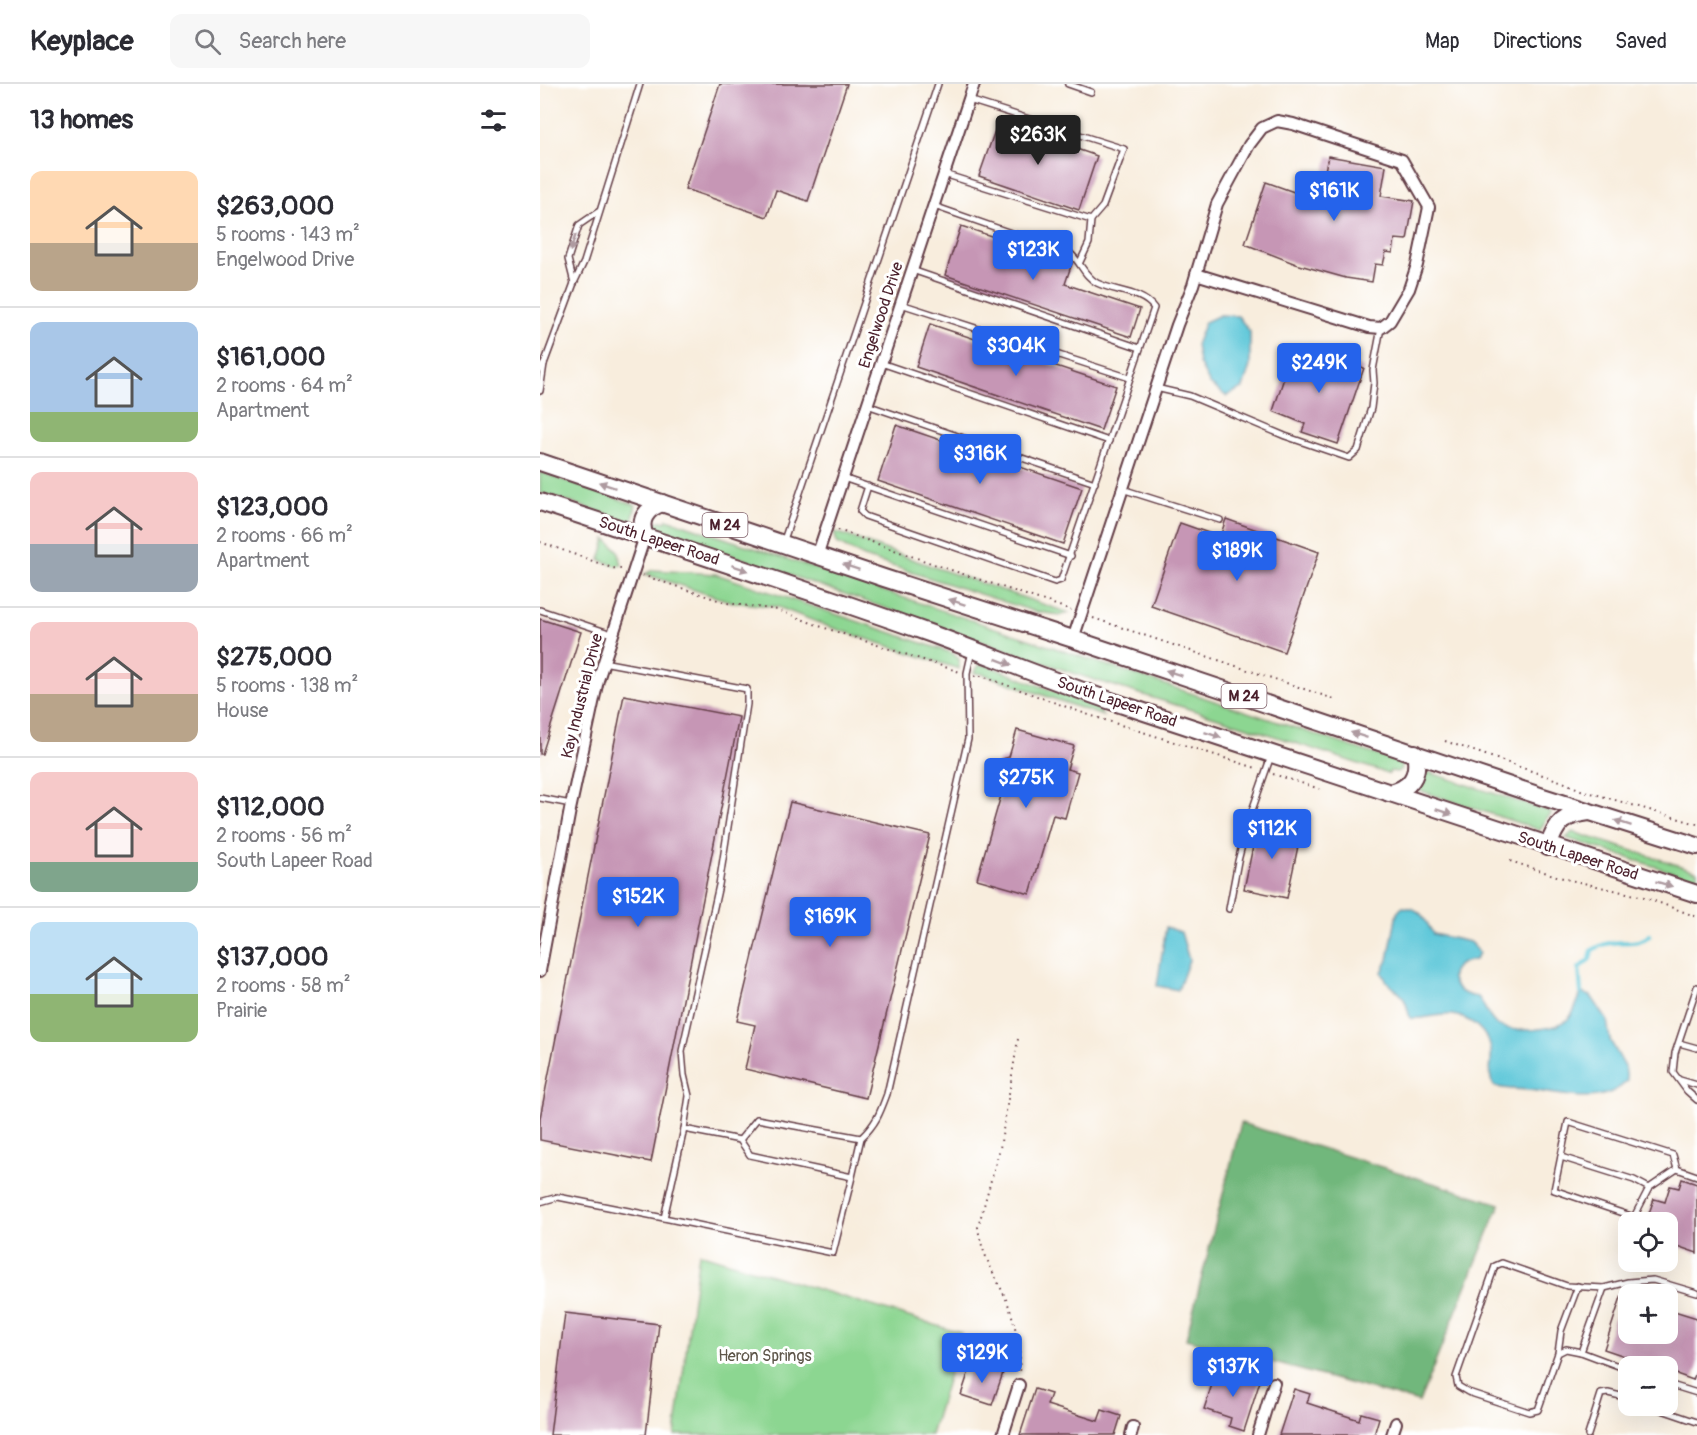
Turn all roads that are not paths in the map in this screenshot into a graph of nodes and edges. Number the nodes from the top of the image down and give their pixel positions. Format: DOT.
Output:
graph roads {
  1 [pos="640,84"];
  2 [pos="938,84"];
  3 [pos="974,84"];
  4 [pos="1068,84"];
  5 [pos="1091,92"];
  6 [pos="969,100"];
  7 [pos="944,174"];
  8 [pos="934,206"];
  9 [pos="598,212"];
  10 [pos="1091,220"];
  11 [pos="1080,262"];
  12 [pos="912,270"];
  13 [pos="1196,274"];
  14 [pos="574,283"];
  15 [pos="901,304"];
  16 [pos="1381,328"];
  17 [pos="1140,348"];
  18 [pos="881,363"];
  19 [pos="542,367"];
  20 [pos="1130,378"];
  21 [pos="1156,388"];
  22 [pos="540,391"];
  23 [pos="867,405"];
  24 [pos="1109,441"];
  25 [pos="540,462"];
  26 [pos="843,478"];
  27 [pos="1095,483"];
  28 [pos="868,486"];
  29 [pos="1122,489"];
  30 [pos="540,502"];
  31 [pos="662,504"];
  32 [pos="1220,520"];
  33 [pos="645,536"];
  34 [pos="782,544"];
  35 [pos="817,556"];
  36 [pos="1071,556"];
  37 [pos="540,610"];
  38 [pos="612,634"];
  39 [pos="1073,639"];
  40 [pos="972,650"];
  41 [pos="603,662"];
  42 [pos="1415,753"];
  43 [pos="1272,754"];
  44 [pos="1389,793"];
  45 [pos="540,798"];
  46 [pos="571,804"];
  47 [pos="1590,812"];
  48 [pos="1697,846"];
  49 [pos="1548,847"];
  50 [pos="1697,894"];
  51 [pos="1229,909"];
  52 [pos="540,971"];
  53 [pos="1697,987"];
  54 [pos="1694,1003"];
  55 [pos="1679,1042"];
  56 [pos="1697,1048"];
  57 [pos="1678,1080"];
  58 [pos="1697,1085"];
  59 [pos="1697,1100"];
  60 [pos="684,1130"];
  61 [pos="861,1138"];
  62 [pos="740,1140"];
  63 [pos="1561,1157"];
  64 [pos="1677,1169"];
  65 [pos="1697,1176"];
  66 [pos="852,1177"];
  67 [pos="1649,1188"];
  68 [pos="540,1202"];
  69 [pos="664,1218"];
  70 [pos="1578,1286"];
  71 [pos="1604,1288"];
  72 [pos="1697,1293"];
  73 [pos="1581,1352"];
  74 [pos="1558,1353"];
  75 [pos="1618,1366"];
  76 [pos="1274,1383"];
  77 [pos="1019,1385"];
  78 [pos="1678,1387"];
  79 [pos="1697,1394"];
  80 [pos="1618,1395"];
  81 [pos="1678,1416"];
  82 [pos="1697,1422"];
  83 [pos="1396,1423"];
  84 [pos="1003,1435"];
  85 [pos="1258,1435"];
  86 [pos="1392,1435"];
  87 [pos="1588,1435"];
  1 -- 9 [label="lane"];
  2 -- 34 [label="lane"];
  3 -- 6 [label="street, Engelwood Drive"];
  4 -- 5 [label="lane"];
  6 -- 7 [label="street, Engelwood Drive"];
  6 -- 10 [label="lane"];
  7 -- 8 [label="street, Engelwood Drive"];
  7 -- 10 [label="lane"];
  8 -- 11 [label="lane"];
  8 -- 12 [label="street, Engelwood Drive"];
  9 -- 14 [label="lane"];
  9 -- 14 [label="lane, one-way"];
  10 -- 11 [label="lane"];
  11 -- 17 [label="lane"];
  12 -- 15 [label="street, Engelwood Drive"];
  12 -- 17 [label="lane"];
  13 -- 16 [label="street"];
  13 -- 16 [label="street"];
  13 -- 21 [label="street"];
  14 -- 19 [label="lane"];
  15 -- 18 [label="street, Engelwood Drive"];
  15 -- 20 [label="lane"];
  16 -- 21 [label="lane"];
  17 -- 20 [label="lane"];
  18 -- 23 [label="street, Engelwood Drive"];
  18 -- 24 [label="lane"];
  19 -- 22 [label="lane"];
  20 -- 24 [label="lane"];
  21 -- 29 [label="street"];
  23 -- 26 [label="street, Engelwood Drive"];
  23 -- 27 [label="lane"];
  24 -- 27 [label="lane"];
  31 -- 25 [label="main road, M 24, one-way"];
  26 -- 28 [label="lane"];
  26 -- 35 [label="street, Engelwood Drive"];
  27 -- 36 [label="lane"];
  28 -- 36 [label="lane"];
  28 -- 36 [label="lane"];
  29 -- 32 [label="lane"];
  29 -- 39 [label="street"];
  30 -- 33 [label="main road, South Lapeer Road / M 24"];
  31 -- 33 [label="main road"];
  31 -- 34 [label="main road, M 24"];
  33 -- 38 [label="street, Kay Industrial Drive"];
  33 -- 40 [label="main road, South Lapeer Road / M 24, one-way"];
  34 -- 35 [label="main road, M 24"];
  39 -- 35 [label="main road, M 24, one-way"];
  37 -- 38 [label="lane"];
  38 -- 41 [label="street, Kay Industrial Drive"];
  42 -- 39 [label="main road, M 24, one-way"];
  40 -- 43 [label="main road, South Lapeer Road / M 24, one-way"];
  40 -- 61 [label="lane"];
  41 -- 46 [label="street, Kay Industrial Drive"];
  41 -- 60 [label="lane"];
  42 -- 44 [label="main road"];
  42 -- 47 [label="main road, M 24"];
  43 -- 44 [label="main road, South Lapeer Road / M 24"];
  43 -- 51 [label="lane"];
  44 -- 49 [label="main road, South Lapeer Road / M 24, one-way"];
  45 -- 46 [label="lane"];
  46 -- 52 [label="street, Kay Industrial Drive"];
  48 -- 47 [label="main road, M 24, one-way"];
  47 -- 49 [label="main road"];
  49 -- 50 [label="main road, South Lapeer Road / M 24, one-way"];
  53 -- 54 [label="lane"];
  54 -- 55 [label="lane"];
  55 -- 56 [label="lane"];
  55 -- 57 [label="lane"];
  57 -- 58 [label="lane"];
  57 -- 59 [label="lane"];
  60 -- 62 [label="lane"];
  60 -- 69 [label="lane"];
  61 -- 62 [label="lane"];
  61 -- 66 [label="lane"];
  62 -- 66 [label="lane"];
  63 -- 64 [label="lane"];
  63 -- 67 [label="lane"];
  63 -- 67 [label="lane"];
  64 -- 65 [label="lane"];
  64 -- 67 [label="lane"];
  66 -- 69 [label="lane"];
  68 -- 69 [label="lane"];
  70 -- 71 [label="lane"];
  70 -- 74 [label="lane"];
  70 -- 74 [label="lane"];
  71 -- 72 [label="lane"];
  71 -- 73 [label="lane"];
  73 -- 74 [label="lane"];
  73 -- 75 [label="lane"];
  76 -- 85 [label="street"];
  77 -- 84 [label="street"];
  78 -- 79 [label="lane"];
  80 -- 87 [label="lane"];
  81 -- 82 [label="lane"];
  83 -- 86 [label="street"];
}
